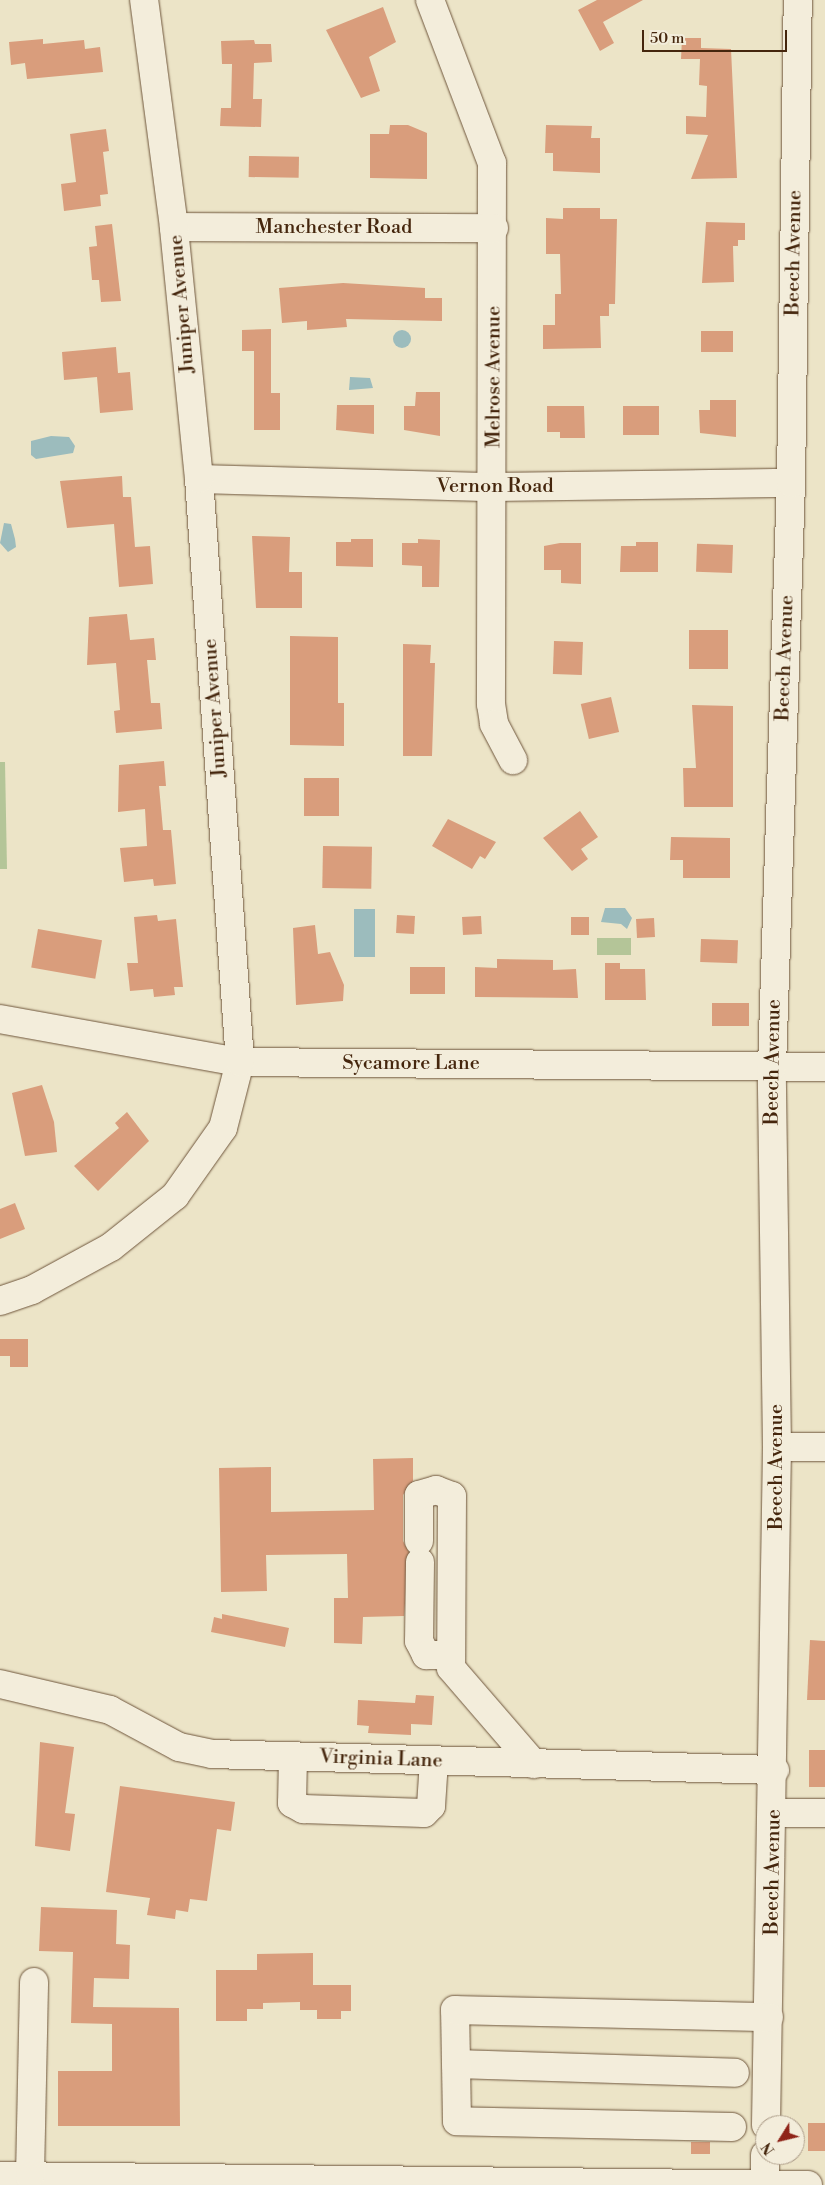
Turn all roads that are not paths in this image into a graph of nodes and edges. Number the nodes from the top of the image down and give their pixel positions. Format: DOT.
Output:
graph roads {
  1 [pos="144,0"];
  2 [pos="430,0"];
  3 [pos="798,0"];
  4 [pos="174,226"];
  5 [pos="494,228"];
  6 [pos="199,479"];
  7 [pos="791,483"];
  8 [pos="494,487"];
  9 [pos="512,760"];
  10 [pos="0,1019"];
  11 [pos="240,1062"];
  12 [pos="772,1066"];
  13 [pos="825,1067"];
  14 [pos="0,1300"];
  15 [pos="777,1447"];
  16 [pos="825,1447"];
  17 [pos="451,1655"];
  18 [pos="0,1684"];
  19 [pos="293,1757"];
  20 [pos="434,1761"];
  21 [pos="534,1764"];
  22 [pos="775,1770"];
  23 [pos="825,1812"];
  24 [pos="774,1813"];
  25 [pos="34,1982"];
  26 [pos="769,2017"];
  27 [pos="456,2064"];
  28 [pos="735,2073"];
  29 [pos="766,2115"];
  30 [pos="732,2127"];
  31 [pos="766,2165"];
  32 [pos="0,2176"];
  33 [pos="30,2176"];
  34 [pos="206,2182"];
  35 [pos="438,2182"];
  36 [pos="765,2183"];
  37 [pos="808,2185"];
  1 -- 4 [label="street, Juniper Avenue"];
  2 -- 5 [label="street, Melrose Avenue"];
  3 -- 7 [label="street, Beech Avenue"];
  4 -- 5 [label="street, Manchester Road"];
  4 -- 6 [label="street, Juniper Avenue"];
  5 -- 8 [label="street, Melrose Avenue"];
  6 -- 8 [label="street, Vernon Road"];
  6 -- 11 [label="street, Juniper Avenue"];
  7 -- 8 [label="street, Vernon Road"];
  7 -- 12 [label="street, Beech Avenue"];
  8 -- 9 [label="street, Melrose Avenue"];
  10 -- 11 [label="street, Sycamore Lane"];
  11 -- 12 [label="street, Sycamore Lane"];
  11 -- 14 [label="street, Juniper Avenue"];
  12 -- 13 [label="street, Sycamore Lane"];
  12 -- 15 [label="street, Beech Avenue"];
  15 -- 16 [label="street"];
  15 -- 22 [label="street, Beech Avenue"];
  17 -- 17 [label="street"];
  17 -- 21 [label="street"];
  18 -- 19 [label="street, Virginia Lane"];
  19 -- 20 [label="street, Virginia Lane"];
  19 -- 20 [label="street"];
  20 -- 21 [label="street, Virginia Lane"];
  21 -- 22 [label="street, Virginia Lane"];
  22 -- 24 [label="street, Beech Avenue"];
  23 -- 24 [label="street"];
  24 -- 26 [label="street, Beech Avenue"];
  25 -- 33 [label="street"];
  26 -- 27 [label="street"];
  26 -- 29 [label="street, Beech Avenue"];
  27 -- 28 [label="street"];
  27 -- 30 [label="street"];
  31 -- 36 [label="street"];
  32 -- 33 [label="street"];
  33 -- 34 [label="street"];
  34 -- 35 [label="street"];
  35 -- 36 [label="street"];
  36 -- 37 [label="street"];
}
